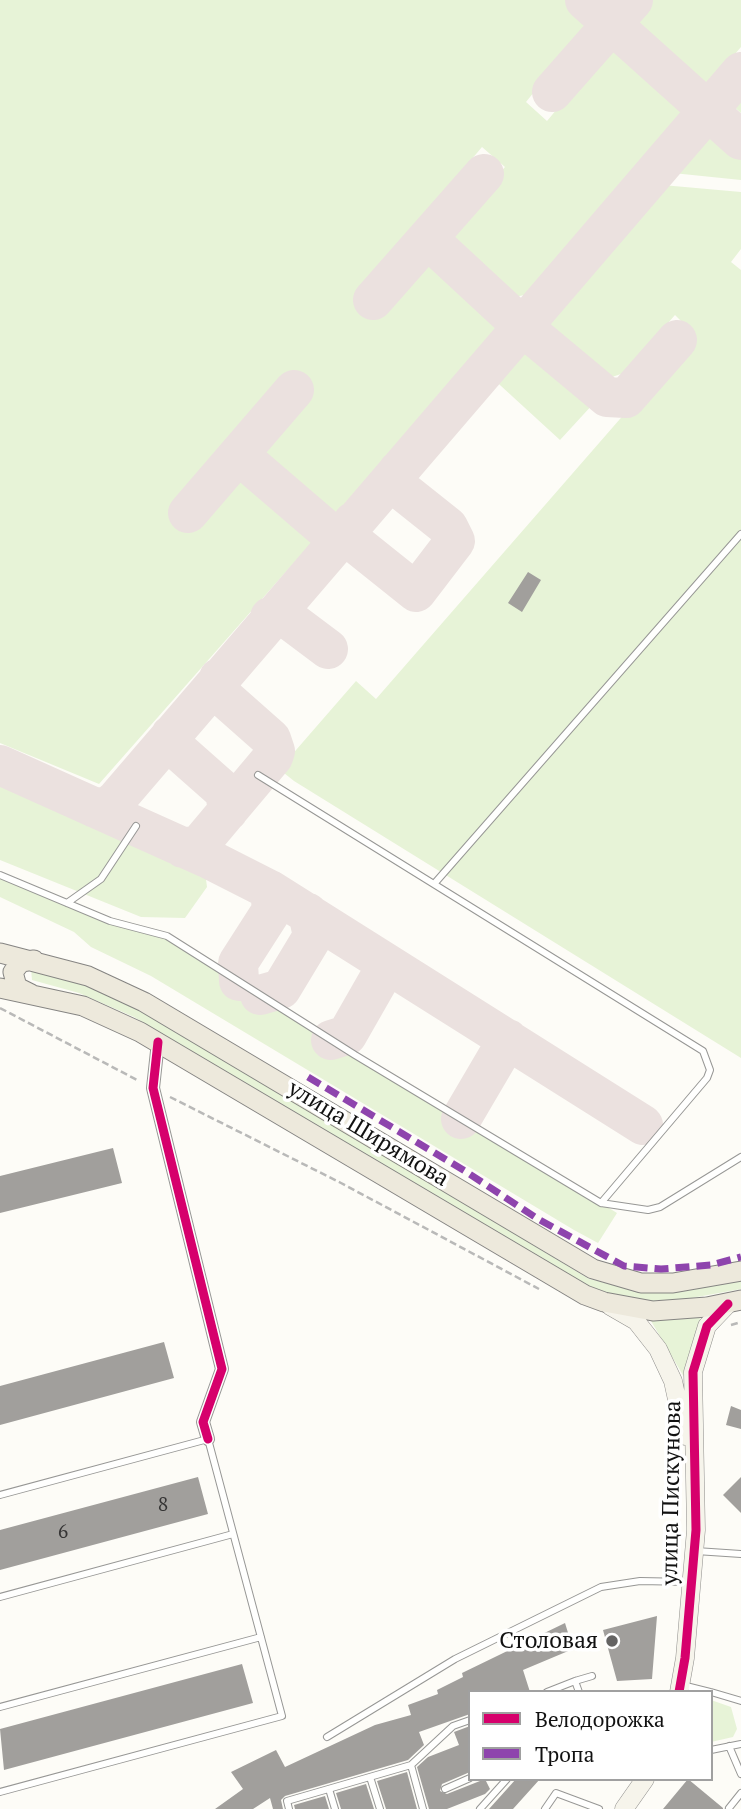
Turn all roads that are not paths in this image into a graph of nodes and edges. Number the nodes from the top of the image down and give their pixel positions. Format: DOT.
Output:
graph roads {
  1 [pos="741,534"];
  2 [pos="258,775"];
  3 [pos="136,826"];
  4 [pos="0,875"];
  5 [pos="434,884"];
  6 [pos="67,903"];
  7 [pos="0,953"];
  8 [pos="34,960"];
  9 [pos="0,988"];
  10 [pos="32,995"];
  11 [pos="158,1042"];
  12 [pos="741,1157"];
  13 [pos="601,1203"];
  14 [pos="741,1271"];
  15 [pos="604,1302"];
  16 [pos="735,1302"];
  17 [pos="208,1439"];
  18 [pos="0,1495"];
  19 [pos="696,1530"];
  20 [pos="233,1534"];
  21 [pos="694,1551"];
  22 [pos="741,1554"];
  23 [pos="692,1582"];
  24 [pos="0,1597"];
  25 [pos="261,1637"];
  26 [pos="592,1676"];
  27 [pos="575,1681"];
  28 [pos="680,1688"];
  29 [pos="552,1690"];
  30 [pos="578,1690"];
  31 [pos="713,1693"];
  32 [pos="741,1701"];
  33 [pos="0,1707"];
  34 [pos="468,1721"];
  35 [pos="327,1737"];
  36 [pos="741,1744"];
  37 [pos="729,1746"];
  38 [pos="713,1750"];
  39 [pos="411,1765"];
  40 [pos="741,1774"];
  41 [pos="370,1777"];
  42 [pos="468,1779"];
  43 [pos="505,1781"];
  44 [pos="644,1781"];
  45 [pos="445,1788"];
  46 [pos="329,1789"];
  47 [pos="0,1792"];
  48 [pos="741,1793"];
  49 [pos="729,1808"];
  50 [pos="289,1809"];
  51 [pos="335,1809"];
  52 [pos="380,1809"];
  53 [pos="423,1809"];
  54 [pos="480,1809"];
  55 [pos="545,1809"];
  56 [pos="597,1809"];
  57 [pos="625,1809"];
  1 -- 5 [label="lane"];
  2 -- 5 [label="lane"];
  3 -- 6 [label="lane"];
  4 -- 6 [label="lane"];
  5 -- 13 [label="lane"];
  6 -- 13 [label="lane"];
  7 -- 8 [label="main road, улица Ширямова"];
  8 -- 10 [label="main road"];
  8 -- 14 [label="main road, улица Ширямова"];
  9 -- 10 [label="main road, улица Ширямова"];
  10 -- 11 [label="main road, улица Ширямова"];
  11 -- 15 [label="main road, улица Ширямова"];
  11 -- 17 [label="street"];
  12 -- 13 [label="lane"];
  15 -- 16 [label="main road, улица Ширямова"];
  15 -- 19 [label="street, улица Пискунова"];
  16 -- 19 [label="street, улица Пискунова"];
  17 -- 18 [label="lane"];
  17 -- 20 [label="lane"];
  19 -- 21 [label="street, улица Пискунова"];
  20 -- 24 [label="lane"];
  20 -- 25 [label="lane"];
  21 -- 22 [label="lane"];
  21 -- 23 [label="street, улица Пискунова"];
  23 -- 28 [label="street, улица Пискунова"];
  23 -- 35 [label="lane"];
  25 -- 33 [label="lane"];
  25 -- 47 [label="lane"];
  26 -- 27 [label="lane"];
  27 -- 29 [label="lane"];
  27 -- 30 [label="lane"];
  31 -- 32 [label="lane"];
  34 -- 39 [label="lane"];
  36 -- 37 [label="lane"];
  37 -- 38 [label="lane"];
  37 -- 40 [label="lane"];
  39 -- 41 [label="lane"];
  39 -- 53 [label="lane"];
  41 -- 46 [label="lane"];
  41 -- 52 [label="lane"];
  42 -- 45 [label="lane"];
  43 -- 54 [label="lane"];
  44 -- 57 [label="street"];
  46 -- 50 [label="lane"];
  46 -- 51 [label="lane"];
  48 -- 49 [label="lane"];
  55 -- 56 [label="lane"];
}
